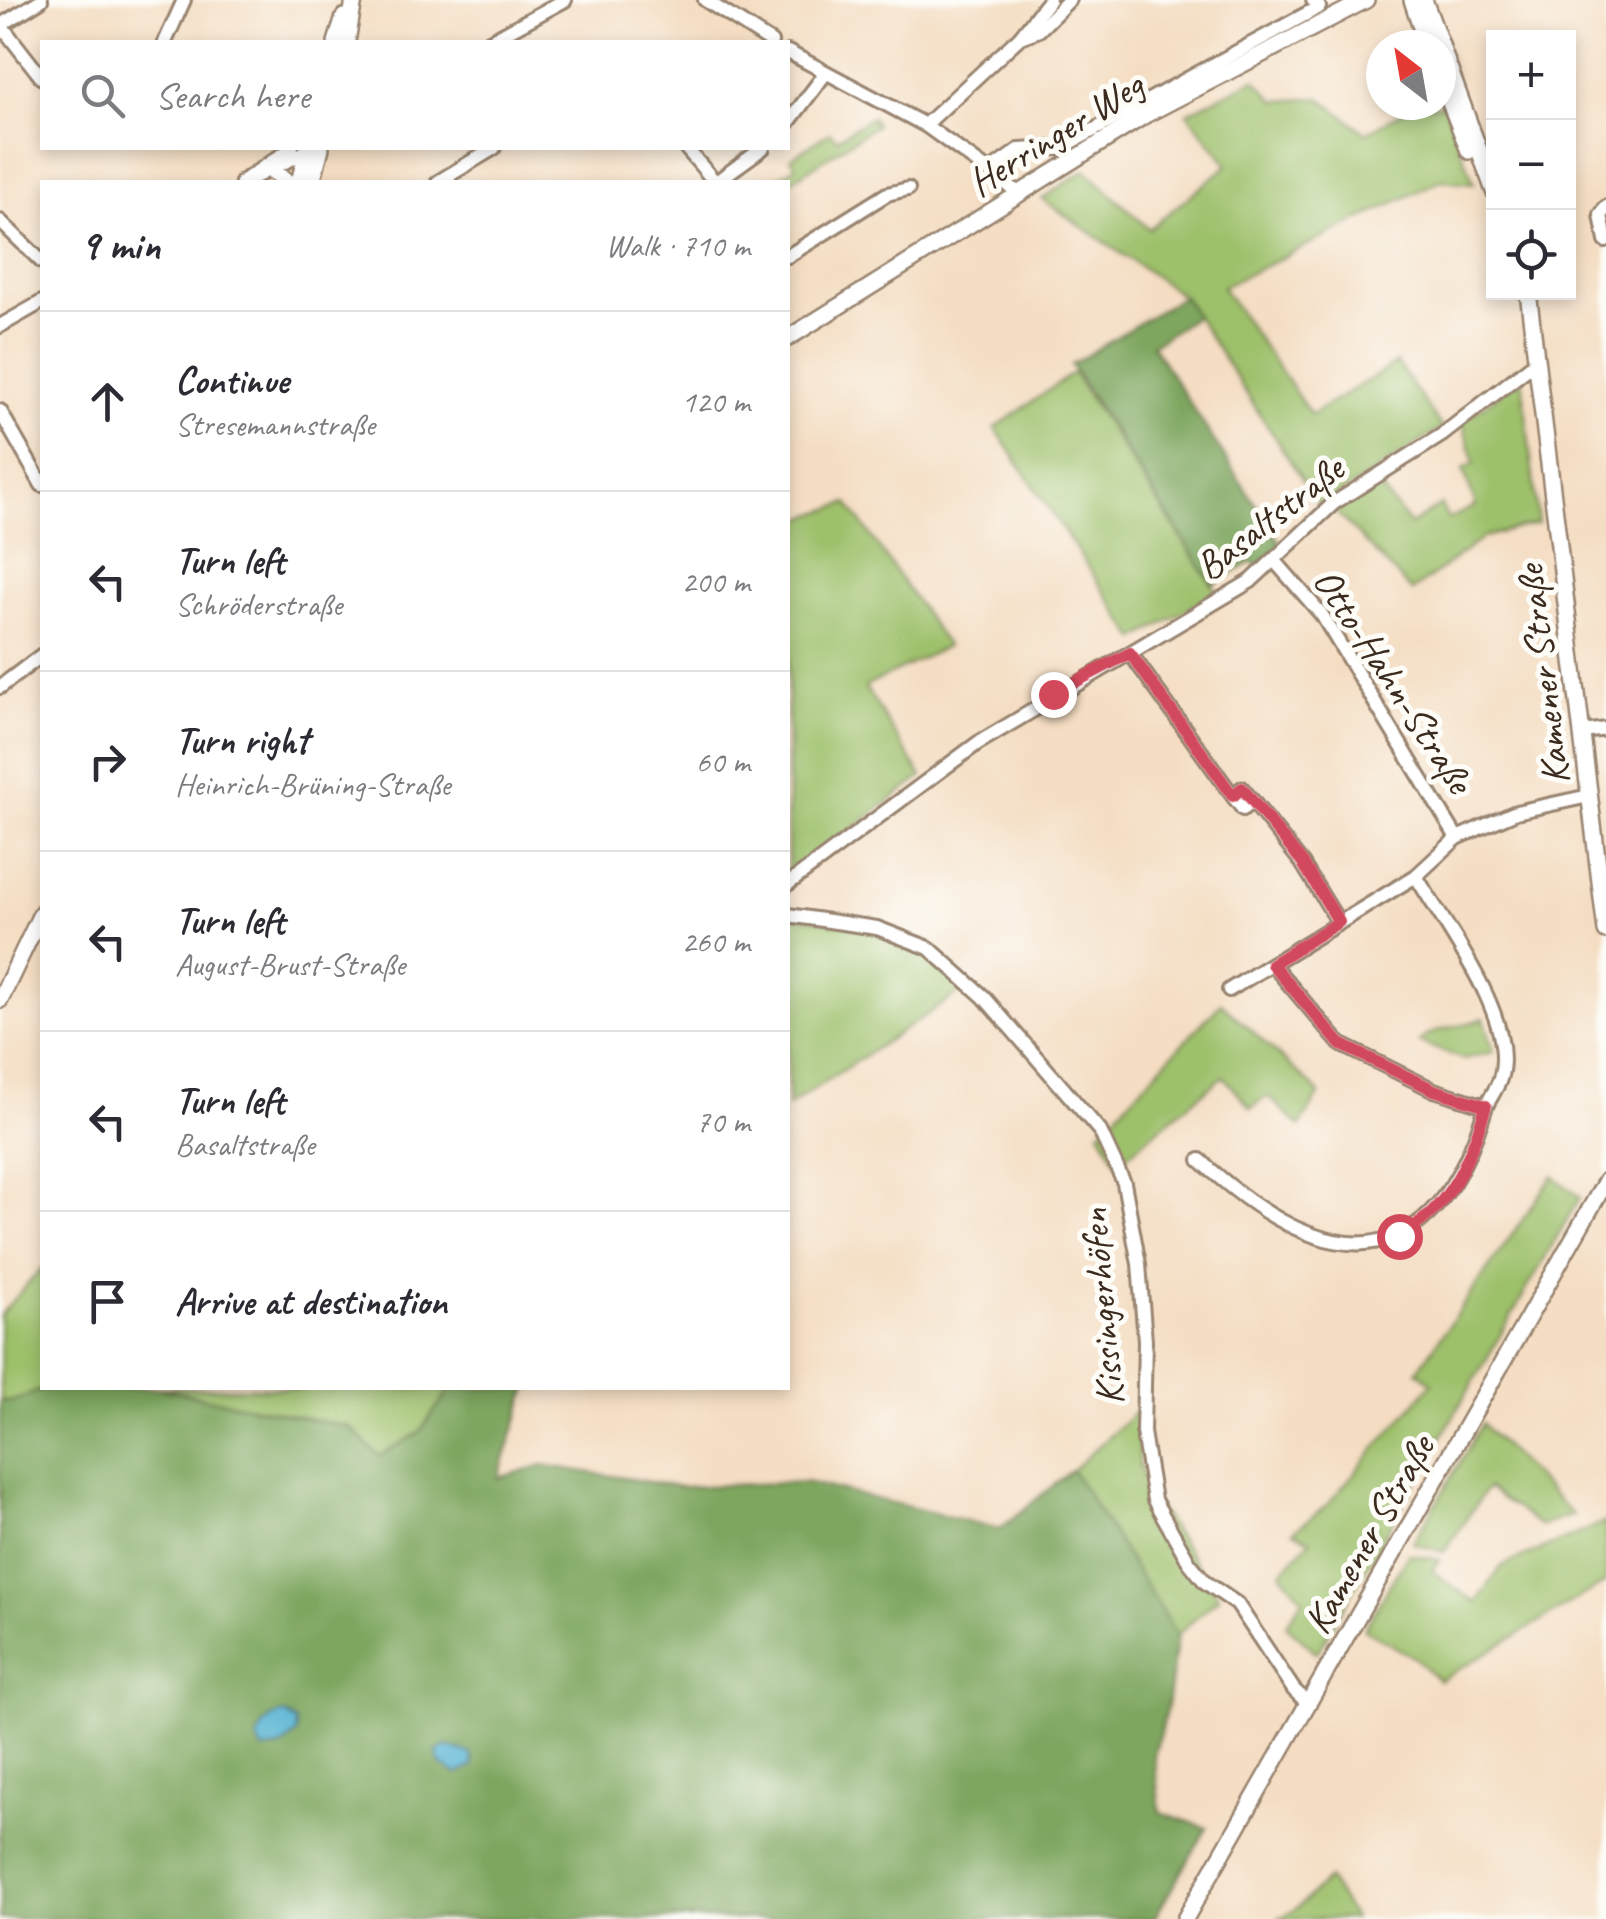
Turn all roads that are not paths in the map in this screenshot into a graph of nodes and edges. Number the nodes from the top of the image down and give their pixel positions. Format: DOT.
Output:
graph roads {
  1 [pos="42,0"];
  2 [pos="184,0"];
  3 [pos="564,0"];
  4 [pos="705,0"];
  5 [pos="1049,0"];
  6 [pos="1070,0"];
  7 [pos="1366,0"];
  8 [pos="1412,0"];
  9 [pos="1424,0"];
  10 [pos="1316,4"];
  11 [pos="352,6"];
  12 [pos="0,24"];
  13 [pos="1423,30"];
  14 [pos="1435,30"];
  15 [pos="1020,37"];
  16 [pos="166,40"];
  17 [pos="337,40"];
  18 [pos="347,40"];
  19 [pos="492,40"];
  20 [pos="767,40"];
  21 [pos="790,53"];
  22 [pos="825,74"];
  23 [pos="40,75"];
  24 [pos="1456,86"];
  25 [pos="1456,114"];
  26 [pos="790,121"];
  27 [pos="925,125"];
  28 [pos="304,150"];
  29 [pos="305,150"];
  30 [pos="307,150"];
  31 [pos="308,150"];
  32 [pos="491,150"];
  33 [pos="688,150"];
  34 [pos="760,150"];
  35 [pos="1486,169"];
  36 [pos="991,170"];
  37 [pos="272,171"];
  38 [pos="248,180"];
  39 [pos="249,180"];
  40 [pos="286,180"];
  41 [pos="300,180"];
  42 [pos="312,180"];
  43 [pos="441,180"];
  44 [pos="714,180"];
  45 [pos="719,180"];
  46 [pos="1486,182"];
  47 [pos="908,189"];
  48 [pos="1019,193"];
  49 [pos="1605,208"];
  50 [pos="0,221"];
  51 [pos="1606,241"];
  52 [pos="790,255"];
  53 [pos="40,260"];
  54 [pos="1529,300"];
  55 [pos="40,303"];
  56 [pos="0,326"];
  57 [pos="790,337"];
  58 [pos="1537,361"];
  59 [pos="0,411"];
  60 [pos="40,481"];
  61 [pos="1274,560"];
  62 [pos="1130,653"];
  63 [pos="40,656"];
  64 [pos="0,686"];
  65 [pos="1606,729"];
  66 [pos="1583,732"];
  67 [pos="1589,796"];
  68 [pos="1457,838"];
  69 [pos="1416,876"];
  70 [pos="790,883"];
  71 [pos="790,914"];
  72 [pos="40,918"];
  73 [pos="1339,922"];
  74 [pos="1606,931"];
  75 [pos="1272,964"];
  76 [pos="1229,990"];
  77 [pos="0,1000"];
  78 [pos="1486,1106"];
  79 [pos="1200,1160"];
  80 [pos="1606,1181"];
  81 [pos="1308,1703"];
  82 [pos="1185,1919"];
  1 -- 12 [label="street"];
  2 -- 16 [label="street"];
  3 -- 19 [label="street"];
  4 -- 20 [label="street"];
  5 -- 15 [label="street"];
  6 -- 15 [label="street"];
  7 -- 48 [label="main road, Herringer Weg"];
  8 -- 13 [label="main road"];
  9 -- 14 [label="main road"];
  10 -- 36 [label="street, Herringer Weg"];
  11 -- 17 [label="main road"];
  11 -- 18 [label="main road"];
  12 -- 23 [label="street"];
  15 -- 27 [label="street"];
  21 -- 22 [label="street"];
  22 -- 26 [label="street"];
  22 -- 27 [label="street"];
  24 -- 35 [label="main road"];
  25 -- 46 [label="main road"];
  27 -- 36 [label="street"];
  28 -- 38 [label="street"];
  29 -- 37 [label="street"];
  30 -- 41 [label="main road"];
  31 -- 42 [label="main road"];
  32 -- 43 [label="street"];
  33 -- 44 [label="street"];
  34 -- 45 [label="street"];
  36 -- 48 [label="street"];
  37 -- 39 [label="street"];
  37 -- 40 [label="main road"];
  47 -- 52 [label="street"];
  48 -- 57 [label="main road, Herringer Weg"];
  49 -- 51 [label="street"];
  50 -- 53 [label="street"];
  54 -- 58 [label="main road, Kamener Straße"];
  55 -- 56 [label="street"];
  58 -- 61 [label="street, Basaltstraße"];
  58 -- 66 [label="main road, Kamener Straße"];
  59 -- 60 [label="street"];
  61 -- 62 [label="street, Basaltstraße"];
  61 -- 68 [label="street, Otto-Hahn-Straße"];
  62 -- 70 [label="street, Basaltstraße"];
  62 -- 73 [label="street"];
  63 -- 64 [label="street"];
  65 -- 66 [label="street"];
  66 -- 67 [label="main road, Kamener Straße"];
  67 -- 68 [label="street"];
  67 -- 74 [label="main road, Kamener Straße"];
  68 -- 69 [label="street"];
  69 -- 73 [label="street"];
  69 -- 78 [label="street"];
  71 -- 81 [label="street, Kissingerhöfen"];
  72 -- 77 [label="main road"];
  73 -- 75 [label="street"];
  75 -- 76 [label="street"];
  75 -- 78 [label="street"];
  78 -- 79 [label="street"];
  80 -- 81 [label="main road, Kamener Straße"];
  81 -- 82 [label="main road, Kamener Straße"];
}
